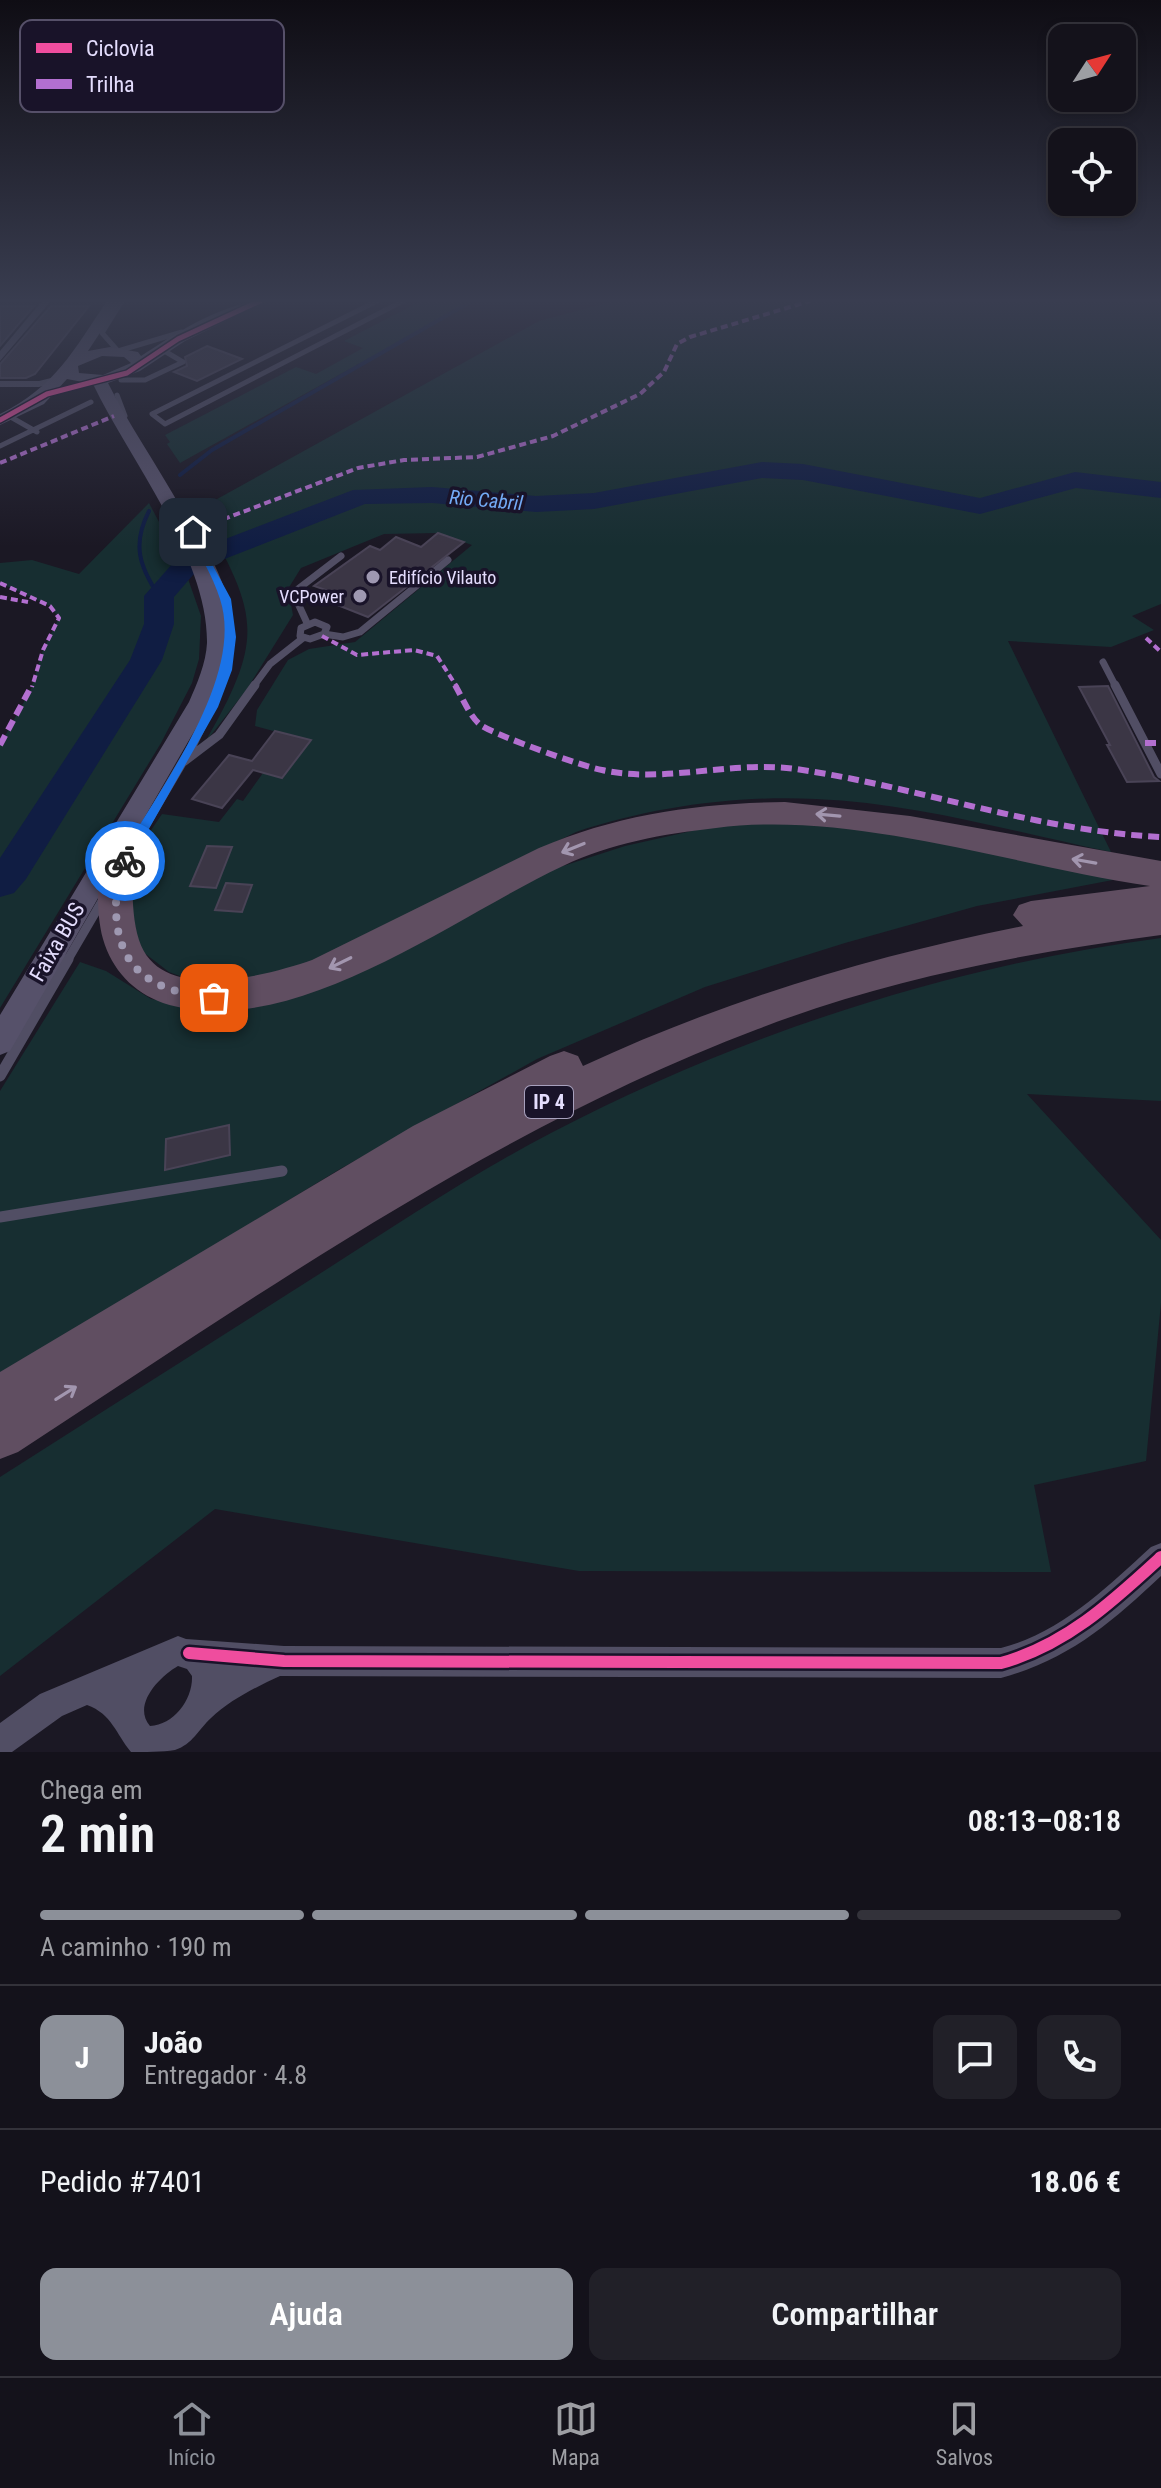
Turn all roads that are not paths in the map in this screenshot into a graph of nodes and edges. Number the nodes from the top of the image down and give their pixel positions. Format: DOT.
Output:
graph roads {
  1 [pos="41,383"];
  2 [pos="56,383"];
  3 [pos="87,383"];
  4 [pos="97,383"];
  5 [pos="125,383"];
  6 [pos="125,383"];
  7 [pos="214,383"];
  8 [pos="245,383"];
  9 [pos="0,384"];
  10 [pos="0,392"];
  11 [pos="45,396"];
  12 [pos="91,402"];
  13 [pos="5,418"];
  14 [pos="121,427"];
  15 [pos="37,432"];
  16 [pos="0,446"];
  17 [pos="188,534"];
  18 [pos="341,556"];
  19 [pos="448,560"];
  20 [pos="307,623"];
  21 [pos="324,634"];
  22 [pos="303,638"];
  23 [pos="1103,662"];
  24 [pos="169,770"];
  25 [pos="1161,774"];
  26 [pos="116,862"];
  27 [pos="1161,874"];
  28 [pos="1161,898"];
  29 [pos="1161,921"];
  30 [pos="0,1042"];
  31 [pos="0,1076"];
  32 [pos="282,1171"];
  33 [pos="0,1217"];
  34 [pos="0,1400"];
  35 [pos="0,1434"];
  36 [pos="1160,1557"];
  37 [pos="189,1653"];
  38 [pos="284,1661"];
  39 [pos="152,1662"];
  40 [pos="87,1690"];
  41 [pos="205,1704"];
  42 [pos="140,1737"];
  43 [pos="0,1742"];
  44 [pos="187,1746"];
  1 -- 9 [label="street"];
  2 -- 11 [label="main road"];
  3 -- 11 [label="main road"];
  4 -- 14 [label="main road"];
  5 -- 14 [label="main road"];
  6 -- 17 [label="lane"];
  7 -- 8 [label="lane"];
  10 -- 11 [label="street"];
  11 -- 13 [label="main road"];
  12 -- 15 [label="lane"];
  13 -- 15 [label="lane"];
  14 -- 17 [label="main road"];
  15 -- 16 [label="lane"];
  17 -- 24 [label="main road"];
  18 -- 20 [label="lane"];
  19 -- 21 [label="lane"];
  20 -- 21 [label="lane"];
  20 -- 22 [label="lane"];
  21 -- 22 [label="lane"];
  22 -- 24 [label="lane"];
  23 -- 25 [label="lane"];
  24 -- 26 [label="main road"];
  27 -- 26 [label="highway, one-way"];
  26 -- 30 [label="main road"];
  26 -- 31 [label="lane, Faixa BUS"];
  28 -- 34 [label="highway, IP 4"];
  35 -- 29 [label="highway, IP 4, one-way"];
  32 -- 33 [label="lane"];
  36 -- 38 [label="street"];
  37 -- 38 [label="street"];
  37 -- 39 [label="street"];
  37 -- 41 [label="street"];
  38 -- 41 [label="street"];
  39 -- 40 [label="street"];
  39 -- 42 [label="street"];
  40 -- 42 [label="street"];
  40 -- 43 [label="street"];
  41 -- 44 [label="street"];
  42 -- 44 [label="street"];
}
